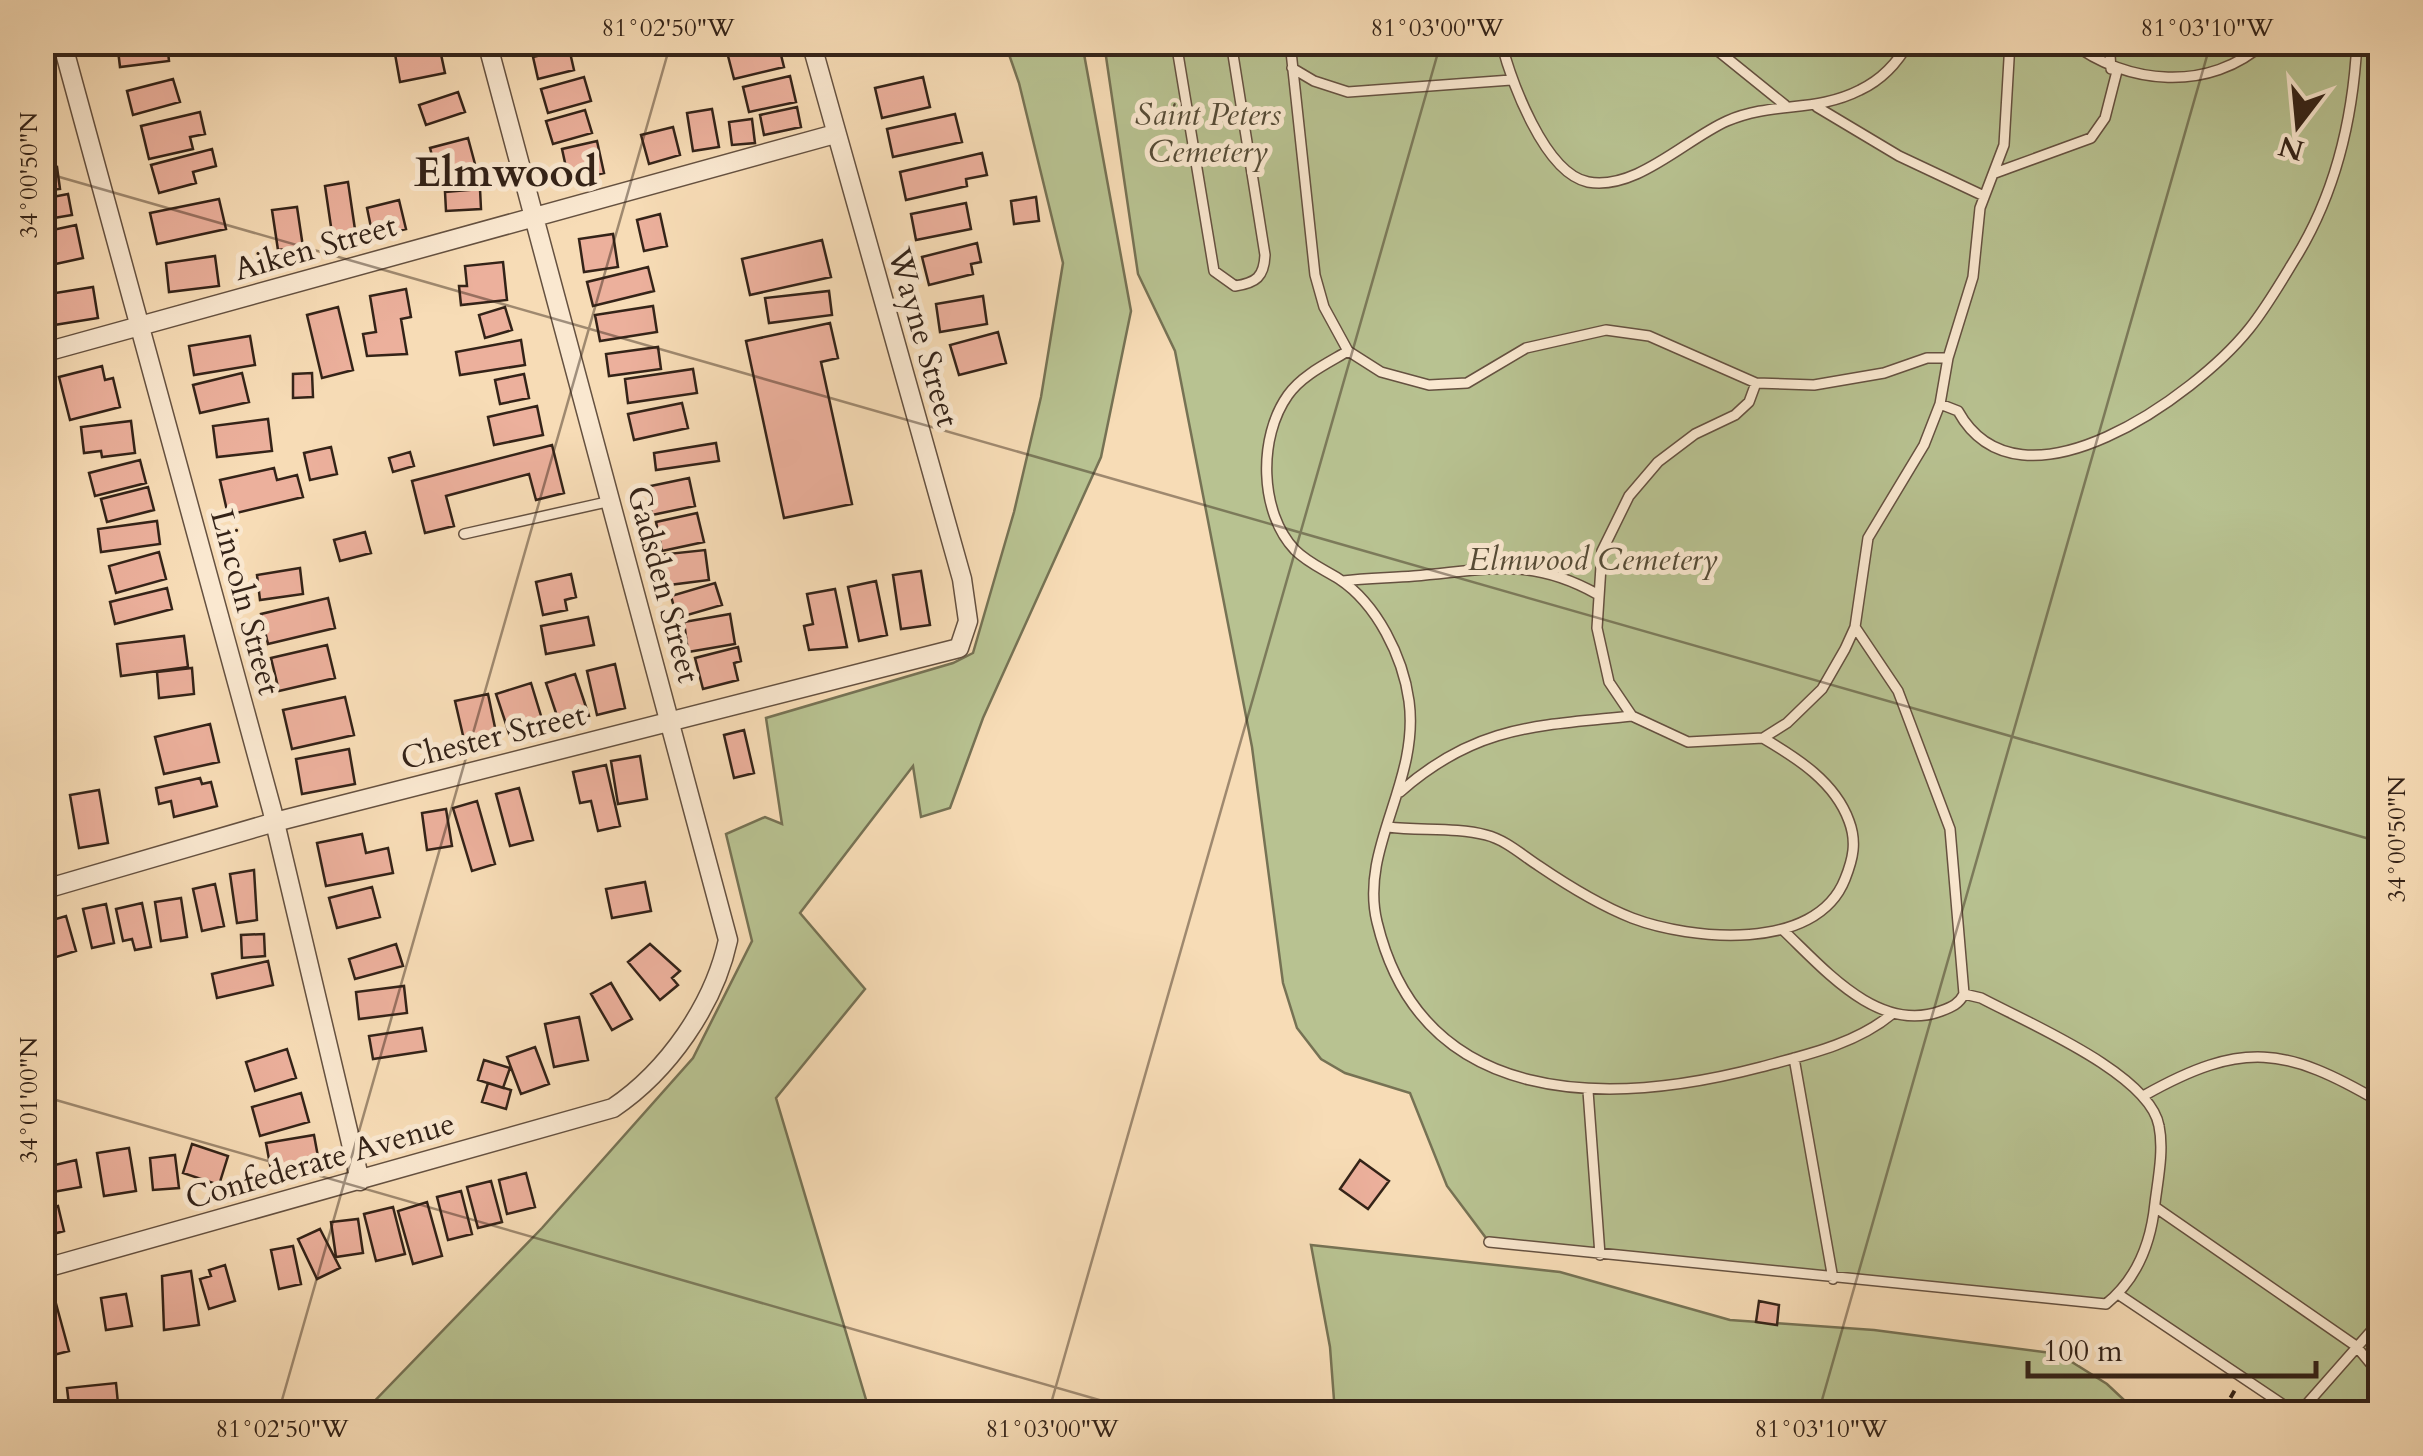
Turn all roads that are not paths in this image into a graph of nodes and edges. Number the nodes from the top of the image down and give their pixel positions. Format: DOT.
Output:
graph roads {
  1 [pos="62,42"];
  2 [pos="486,42"];
  3 [pos="811,42"];
  4 [pos="1176,42"];
  5 [pos="1231,42"];
  6 [pos="1290,42"];
  7 [pos="1501,42"];
  8 [pos="1706,42"];
  9 [pos="1909,42"];
  10 [pos="2010,42"];
  11 [pos="2071,42"];
  12 [pos="2109,42"];
  13 [pos="2266,42"];
  14 [pos="2357,42"];
  15 [pos="1292,68"];
  16 [pos="2114,70"];
  17 [pos="1511,80"];
  18 [pos="1784,105"];
  19 [pos="1817,107"];
  20 [pos="834,134"];
  21 [pos="1995,172"];
  22 [pos="1984,196"];
  23 [pos="536,217"];
  24 [pos="139,328"];
  25 [pos="1348,351"];
  26 [pos="42,353"];
  27 [pos="1948,358"];
  28 [pos="1756,384"];
  29 [pos="1940,404"];
  30 [pos="611,501"];
  31 [pos="464,534"];
  32 [pos="1343,582"];
  33 [pos="1597,594"];
  34 [pos="1855,627"];
  35 [pos="959,648"];
  36 [pos="1632,716"];
  37 [pos="669,723"];
  38 [pos="1763,738"];
  39 [pos="1400,792"];
  40 [pos="275,822"];
  41 [pos="1388,827"];
  42 [pos="42,890"];
  43 [pos="1784,931"];
  44 [pos="1964,994"];
  45 [pos="1892,1014"];
  46 [pos="1794,1058"];
  47 [pos="1588,1090"];
  48 [pos="2146,1095"];
  49 [pos="2380,1102"];
  50 [pos="614,1108"];
  51 [pos="360,1181"];
  52 [pos="2155,1207"];
  53 [pos="1489,1242"];
  54 [pos="1600,1255"];
  55 [pos="42,1269"];
  56 [pos="1833,1279"];
  57 [pos="2118,1294"];
  58 [pos="2380,1320"];
  59 [pos="2356,1346"];
  60 [pos="2380,1375"];
  61 [pos="2298,1414"];
  1 -- 24 [label="street, Lincoln Street"];
  2 -- 23 [label="street, Gadsden Street"];
  3 -- 20 [label="street, Wayne Street"];
  4 -- 5 [label="lane"];
  6 -- 15 [label="lane"];
  7 -- 17 [label="lane"];
  8 -- 18 [label="lane"];
  9 -- 19 [label="lane"];
  10 -- 21 [label="lane"];
  11 -- 16 [label="lane"];
  12 -- 16 [label="lane"];
  13 -- 16 [label="lane"];
  14 -- 29 [label="lane"];
  15 -- 17 [label="lane"];
  15 -- 25 [label="lane"];
  16 -- 21 [label="lane"];
  17 -- 18 [label="lane"];
  18 -- 19 [label="lane"];
  19 -- 22 [label="lane"];
  20 -- 23 [label="street, Aiken Street"];
  20 -- 35 [label="street, Wayne Street"];
  21 -- 22 [label="lane"];
  22 -- 27 [label="lane"];
  23 -- 24 [label="street, Aiken Street"];
  23 -- 30 [label="street, Gadsden Street"];
  24 -- 26 [label="street, Aiken Street"];
  24 -- 40 [label="street, Lincoln Street"];
  25 -- 28 [label="lane"];
  25 -- 32 [label="lane"];
  27 -- 28 [label="lane"];
  27 -- 29 [label="lane"];
  28 -- 33 [label="lane"];
  29 -- 34 [label="lane"];
  30 -- 31 [label="lane"];
  30 -- 37 [label="street, Gadsden Street"];
  32 -- 33 [label="lane"];
  32 -- 39 [label="lane"];
  33 -- 36 [label="lane"];
  34 -- 38 [label="lane"];
  34 -- 44 [label="lane"];
  35 -- 37 [label="street, Chester Street"];
  36 -- 38 [label="lane"];
  36 -- 39 [label="lane"];
  37 -- 40 [label="street, Chester Street"];
  37 -- 50 [label="street, Gadsden Street"];
  38 -- 43 [label="lane"];
  39 -- 41 [label="lane"];
  40 -- 42 [label="street, Chester Street"];
  40 -- 51 [label="street, Lincoln Street"];
  41 -- 43 [label="lane"];
  41 -- 47 [label="lane"];
  43 -- 45 [label="lane"];
  44 -- 45 [label="lane"];
  44 -- 48 [label="lane"];
  45 -- 46 [label="lane"];
  46 -- 47 [label="lane"];
  46 -- 56 [label="lane"];
  47 -- 54 [label="lane"];
  48 -- 49 [label="lane"];
  48 -- 52 [label="lane"];
  50 -- 51 [label="street, Confederate Avenue"];
  51 -- 55 [label="street, Confederate Avenue"];
  52 -- 57 [label="lane"];
  52 -- 59 [label="lane"];
  53 -- 54 [label="lane"];
  54 -- 56 [label="lane"];
  56 -- 57 [label="lane"];
  57 -- 61 [label="lane"];
  58 -- 59 [label="lane"];
  59 -- 60 [label="lane"];
  59 -- 61 [label="lane"];
}
